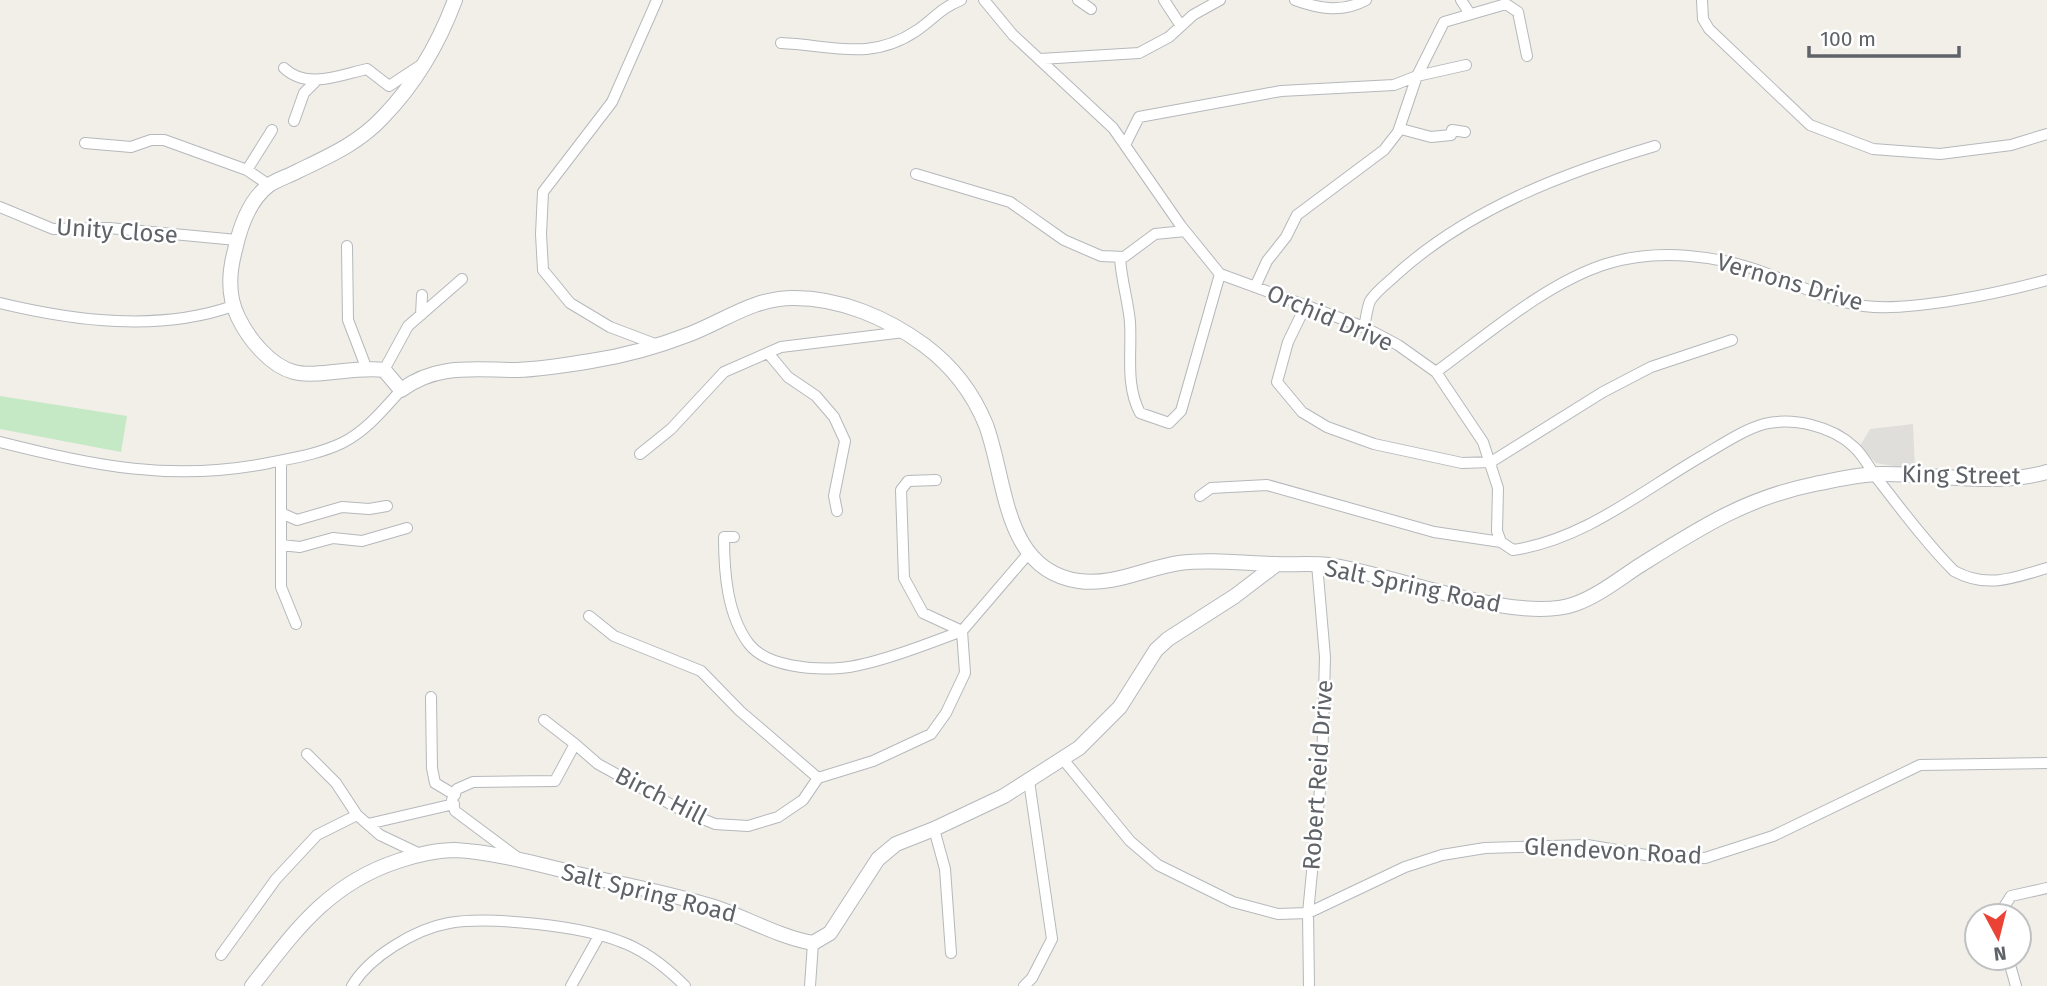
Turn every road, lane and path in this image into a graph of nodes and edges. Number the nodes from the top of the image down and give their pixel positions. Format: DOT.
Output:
graph roads {
  1 [pos="455,0"];
  2 [pos="657,0"];
  3 [pos="961,0"];
  4 [pos="984,0"];
  5 [pos="1078,0"];
  6 [pos="1164,0"];
  7 [pos="1220,0"];
  8 [pos="1295,0"];
  9 [pos="1366,0"];
  10 [pos="1461,0"];
  11 [pos="1702,0"];
  12 [pos="1091,9"];
  13 [pos="1470,14"];
  14 [pos="1181,26"];
  15 [pos="782,43"];
  16 [pos="1527,57"];
  17 [pos="1040,59"];
  18 [pos="425,62"];
  19 [pos="1466,65"];
  20 [pos="284,68"];
  21 [pos="1417,76"];
  22 [pos="317,80"];
  23 [pos="294,121"];
  24 [pos="1401,129"];
  25 [pos="272,130"];
  26 [pos="1465,132"];
  27 [pos="2047,134"];
  28 [pos="85,143"];
  29 [pos="1125,145"];
  30 [pos="1655,146"];
  31 [pos="247,170"];
  32 [pos="916,174"];
  33 [pos="269,185"];
  34 [pos="0,207"];
  35 [pos="1185,231"];
  36 [pos="237,240"];
  37 [pos="347,246"];
  38 [pos="1120,257"];
  39 [pos="1220,274"];
  40 [pos="461,279"];
  41 [pos="2047,280"];
  42 [pos="1255,287"];
  43 [pos="422,295"];
  44 [pos="0,303"];
  45 [pos="1306,305"];
  46 [pos="233,306"];
  47 [pos="421,315"];
  48 [pos="1364,327"];
  49 [pos="904,332"];
  50 [pos="1732,340"];
  51 [pos="655,344"];
  52 [pos="768,352"];
  53 [pos="366,367"];
  54 [pos="384,370"];
  55 [pos="1436,372"];
  56 [pos="401,390"];
  57 [pos="0,442"];
  58 [pos="640,454"];
  59 [pos="281,461"];
  60 [pos="1491,462"];
  61 [pos="2047,472"];
  62 [pos="1874,474"];
  63 [pos="936,480"];
  64 [pos="1200,496"];
  65 [pos="387,506"];
  66 [pos="836,511"];
  67 [pos="281,513"];
  68 [pos="407,528"];
  69 [pos="734,537"];
  70 [pos="1501,542"];
  71 [pos="281,545"];
  72 [pos="1028,554"];
  73 [pos="1277,564"];
  74 [pos="1317,564"];
  75 [pos="2047,568"];
  76 [pos="589,616"];
  77 [pos="296,624"];
  78 [pos="962,631"];
  79 [pos="431,697"];
  80 [pos="544,720"];
  81 [pos="575,744"];
  82 [pos="307,754"];
  83 [pos="1062,758"];
  84 [pos="2047,763"];
  85 [pos="818,778"];
  86 [pos="1029,781"];
  87 [pos="454,799"];
  88 [pos="357,815"];
  89 [pos="368,824"];
  90 [pos="934,830"];
  91 [pos="420,854"];
  92 [pos="523,861"];
  93 [pos="2047,888"];
  94 [pos="2007,902"];
  95 [pos="1308,913"];
  96 [pos="599,936"];
  97 [pos="813,943"];
  98 [pos="951,953"];
  99 [pos="221,956"];
  100 [pos="252,986"];
  101 [pos="352,986"];
  102 [pos="571,986"];
  103 [pos="685,986"];
  104 [pos="810,986"];
  105 [pos="1024,986"];
  106 [pos="1309,986"];
  1 -- 18 [label="street"];
  2 -- 51 [label="street"];
  3 -- 15 [label="street"];
  4 -- 17 [label="street"];
  5 -- 12 [label="street"];
  6 -- 14 [label="street"];
  7 -- 14 [label="street"];
  8 -- 9 [label="street"];
  10 -- 13 [label="street"];
  11 -- 27 [label="street"];
  13 -- 16 [label="street"];
  13 -- 21 [label="street"];
  14 -- 17 [label="street"];
  17 -- 29 [label="street"];
  18 -- 22 [label="street"];
  18 -- 33 [label="street"];
  19 -- 21 [label="street"];
  20 -- 22 [label="street"];
  21 -- 24 [label="street"];
  21 -- 29 [label="street"];
  22 -- 23 [label="street"];
  24 -- 26 [label="street"];
  24 -- 42 [label="street"];
  25 -- 31 [label="street"];
  28 -- 31 [label="street"];
  29 -- 35 [label="street"];
  30 -- 48 [label="street"];
  31 -- 33 [label="street"];
  32 -- 38 [label="street"];
  33 -- 36 [label="street"];
  34 -- 36 [label="street, Unity Close"];
  35 -- 38 [label="street"];
  35 -- 39 [label="street"];
  36 -- 46 [label="street"];
  37 -- 53 [label="street"];
  38 -- 39 [label="street"];
  39 -- 42 [label="street, Orchid Drive"];
  40 -- 47 [label="street"];
  41 -- 55 [label="street, Vernons Drive"];
  42 -- 45 [label="street, Orchid Drive"];
  43 -- 47 [label="street"];
  44 -- 46 [label="street"];
  45 -- 48 [label="street, Orchid Drive"];
  45 -- 60 [label="street"];
  46 -- 53 [label="street"];
  47 -- 54 [label="street"];
  48 -- 55 [label="street, Orchid Drive"];
  49 -- 51 [label="street"];
  49 -- 52 [label="street"];
  49 -- 72 [label="street"];
  50 -- 60 [label="street"];
  51 -- 56 [label="street"];
  52 -- 58 [label="street"];
  52 -- 66 [label="street"];
  53 -- 54 [label="street"];
  54 -- 56 [label="street"];
  55 -- 60 [label="street, Orchid Drive"];
  56 -- 59 [label="street"];
  57 -- 59 [label="street"];
  59 -- 67 [label="street"];
  60 -- 70 [label="street, Orchid Drive"];
  61 -- 62 [label="street, King Street"];
  62 -- 70 [label="street"];
  62 -- 74 [label="street, Salt Spring Road"];
  62 -- 75 [label="street"];
  63 -- 78 [label="street"];
  64 -- 70 [label="street"];
  65 -- 67 [label="street"];
  67 -- 71 [label="street"];
  68 -- 71 [label="street"];
  69 -- 78 [label="street"];
  71 -- 77 [label="street"];
  72 -- 73 [label="street, Salt Spring Road"];
  72 -- 78 [label="street"];
  73 -- 74 [label="street, Salt Spring Road"];
  73 -- 83 [label="street"];
  74 -- 95 [label="street, Robert Reid Drive"];
  76 -- 85 [label="street"];
  78 -- 85 [label="street"];
  79 -- 87 [label="street"];
  80 -- 81 [label="street, Birch Hill"];
  81 -- 85 [label="street, Birch Hill"];
  81 -- 87 [label="street"];
  82 -- 88 [label="street"];
  83 -- 86 [label="street"];
  83 -- 95 [label="street, Glendevon Road"];
  84 -- 95 [label="street, Glendevon Road"];
  86 -- 90 [label="street"];
  86 -- 105 [label="street"];
  87 -- 89 [label="street"];
  87 -- 92 [label="street"];
  88 -- 89 [label="street"];
  88 -- 99 [label="street"];
  89 -- 91 [label="street"];
  90 -- 97 [label="street"];
  90 -- 98 [label="street"];
  91 -- 92 [label="street, Salt Spring Road"];
  91 -- 100 [label="street, Salt Spring Road"];
  92 -- 97 [label="street, Salt Spring Road"];
  93 -- 94 [label="street"];
  95 -- 106 [label="street, Robert Reid Drive"];
  96 -- 101 [label="street"];
  96 -- 102 [label="street"];
  96 -- 103 [label="street"];
  97 -- 104 [label="street"];
}
